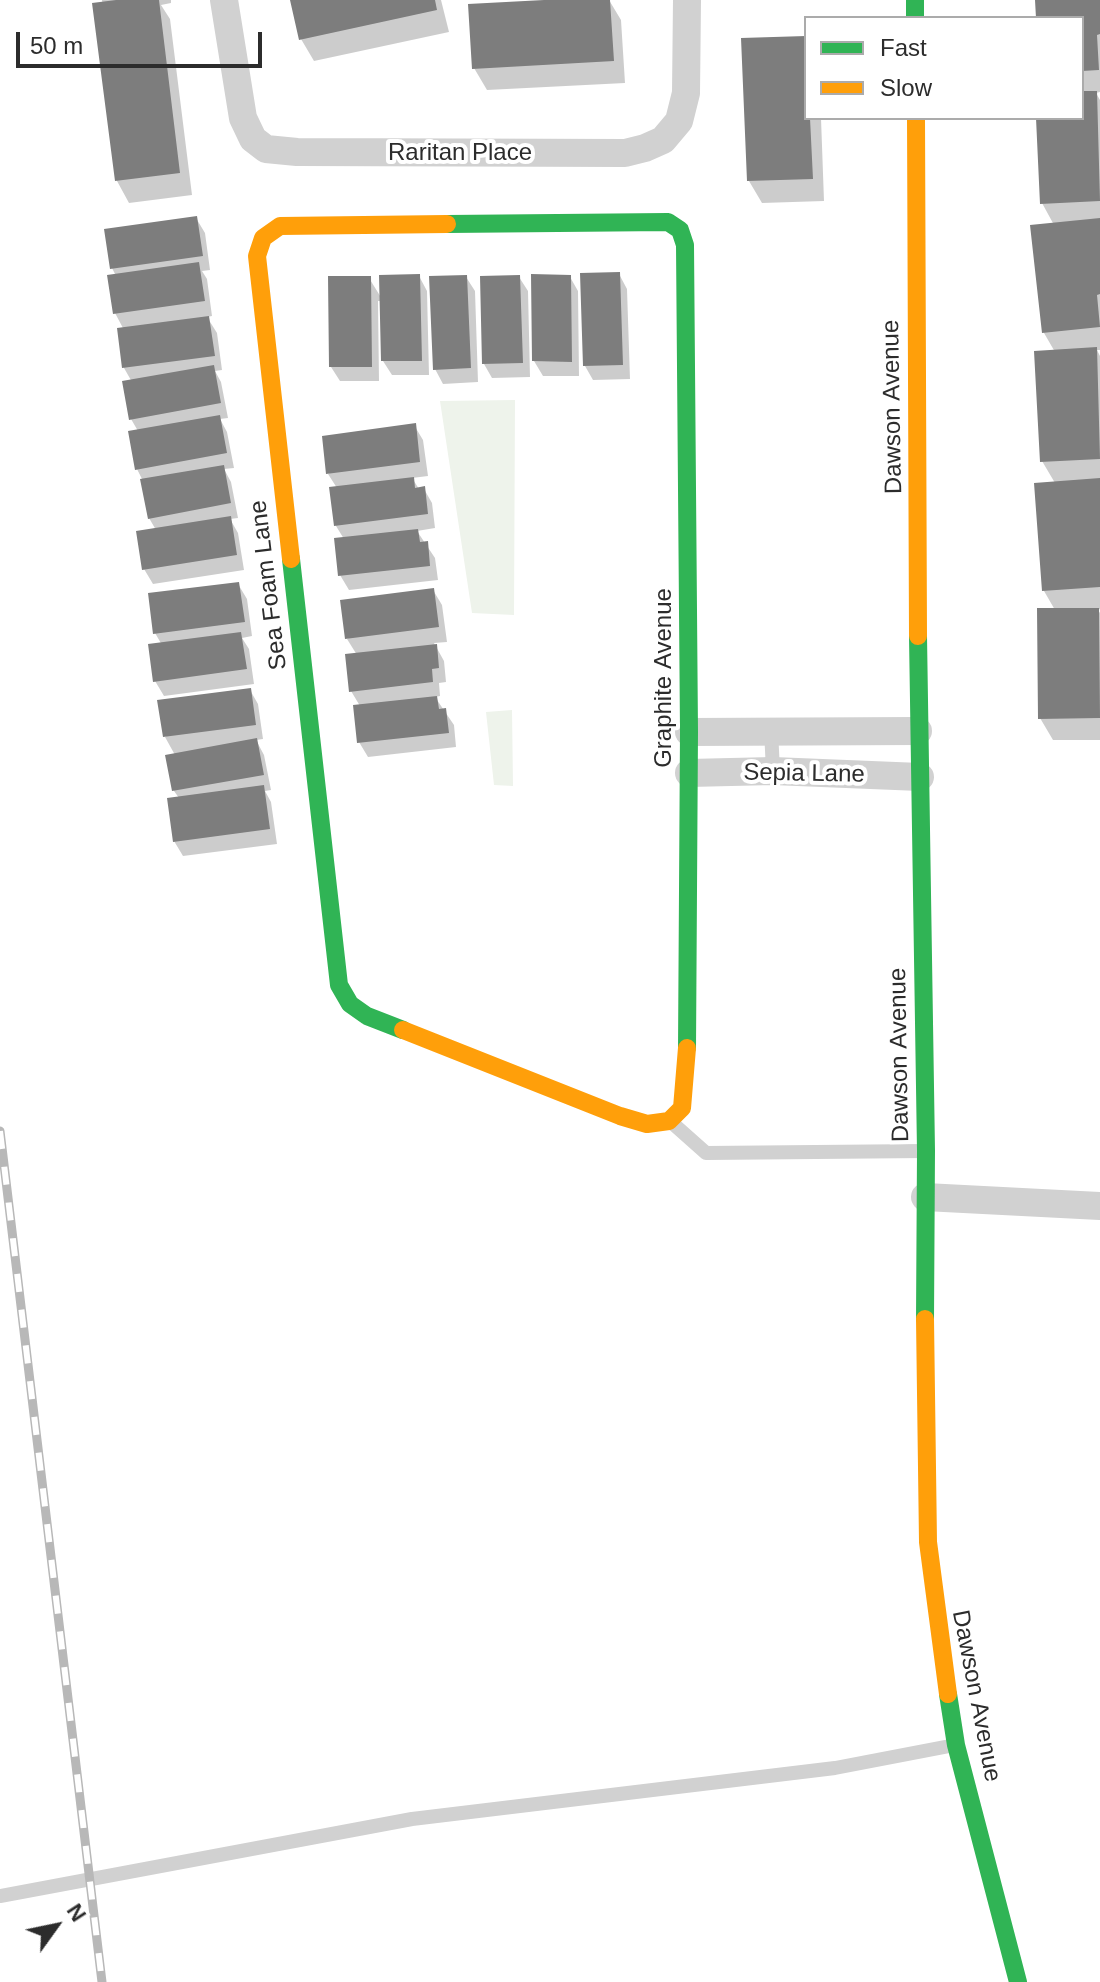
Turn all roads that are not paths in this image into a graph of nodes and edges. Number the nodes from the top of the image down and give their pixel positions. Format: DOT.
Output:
graph roads {
  1 [pos="224,0"];
  2 [pos="687,0"];
  3 [pos="916,120"];
  4 [pos="680,230"];
  5 [pos="771,730"];
  6 [pos="918,731"];
  7 [pos="689,732"];
  8 [pos="773,771"];
  9 [pos="689,773"];
  10 [pos="920,777"];
  11 [pos="669,1121"];
  12 [pos="926,1151"];
  13 [pos="925,1197"];
  14 [pos="1100,1206"];
  15 [pos="956,1745"];
  16 [pos="0,1896"];
  17 [pos="1018,1982"];
  1 -- 2 [label="street, Raritan Place"];
  3 -- 6 [label="street, Dawson Avenue"];
  4 -- 7 [label="street, Graphite Avenue"];
  4 -- 11 [label="street, Sea Foam Lane"];
  5 -- 6 [label="street, Sepia Lane"];
  5 -- 7 [label="street, Sepia Lane"];
  5 -- 8 [label="lane"];
  6 -- 10 [label="street, Dawson Avenue"];
  7 -- 9 [label="street, Graphite Avenue"];
  8 -- 9 [label="street, Sepia Lane"];
  8 -- 10 [label="street, Sepia Lane"];
  9 -- 11 [label="street, Graphite Avenue"];
  10 -- 12 [label="street, Dawson Avenue"];
  11 -- 12 [label="lane"];
  12 -- 13 [label="street, Dawson Avenue"];
  13 -- 14 [label="street"];
  13 -- 15 [label="street, Dawson Avenue"];
  15 -- 16 [label="lane"];
  15 -- 17 [label="street, Dawson Avenue"];
}
